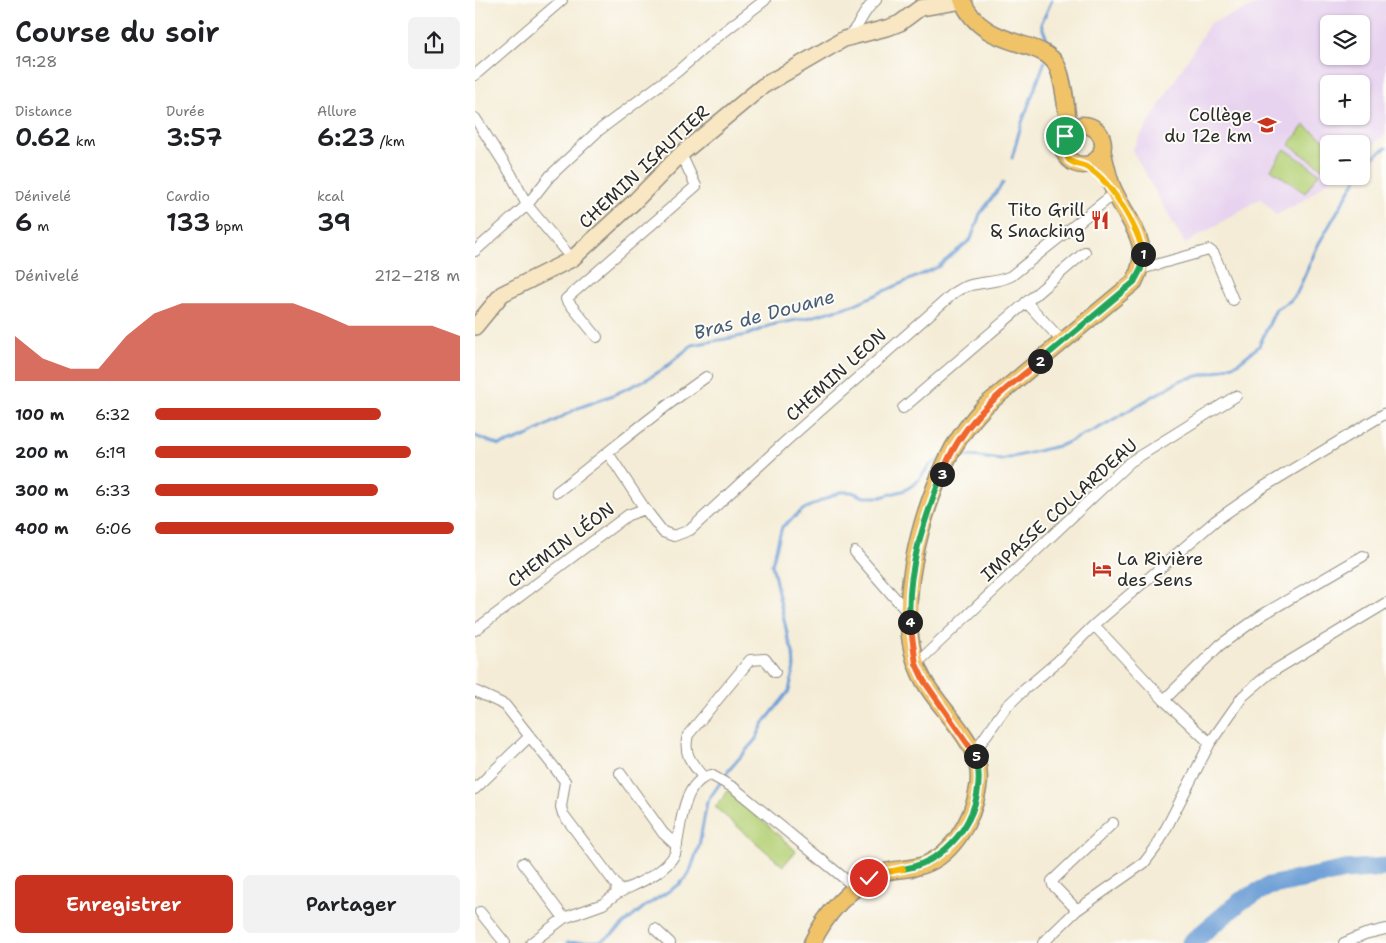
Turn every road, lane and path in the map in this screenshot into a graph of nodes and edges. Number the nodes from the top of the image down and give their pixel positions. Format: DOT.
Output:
graph roads {
  1 [pos="562,0"];
  2 [pos="765,0"];
  3 [pos="876,0"];
  4 [pos="962,0"];
  5 [pos="844,39"];
  6 [pos="475,75"];
  7 [pos="475,118"];
  8 [pos="1075,128"];
  9 [pos="1102,150"];
  10 [pos="681,154"];
  11 [pos="1084,166"];
  12 [pos="1114,191"];
  13 [pos="527,205"];
  14 [pos="475,251"];
  15 [pos="1085,252"];
  16 [pos="572,259"];
  17 [pos="1141,269"];
  18 [pos="1233,300"];
  19 [pos="1026,302"];
  20 [pos="475,327"];
  21 [pos="597,337"];
  22 [pos="1063,342"];
  23 [pos="706,377"];
  24 [pos="1236,396"];
  25 [pos="903,408"];
  26 [pos="1386,413"];
  27 [pos="608,453"];
  28 [pos="557,492"];
  29 [pos="645,509"];
  30 [pos="855,552"];
  31 [pos="1363,556"];
  32 [pos="1386,603"];
  33 [pos="909,614"];
  34 [pos="1094,625"];
  35 [pos="475,630"];
  36 [pos="916,664"];
  37 [pos="775,672"];
  38 [pos="475,691"];
  39 [pos="1164,700"];
  40 [pos="529,737"];
  41 [pos="1210,743"];
  42 [pos="975,751"];
  43 [pos="620,772"];
  44 [pos="703,777"];
  45 [pos="475,789"];
  46 [pos="1113,823"];
  47 [pos="677,846"];
  48 [pos="523,863"];
  49 [pos="856,888"];
  50 [pos="616,894"];
  51 [pos="1077,910"];
  52 [pos="480,912"];
  53 [pos="564,918"];
  54 [pos="655,929"];
  55 [pos="1386,929"];
  56 [pos="505,943"];
  57 [pos="531,943"];
  58 [pos="670,943"];
  59 [pos="813,943"];
  60 [pos="1043,943"];
  61 [pos="1344,943"];
  1 -- 6 [label="street"];
  2 -- 13 [label="street"];
  3 -- 5 [label="street, CHEMIN ISAUTIER"];
  4 -- 5 [label="main road, CHEMIN ISAUTIER"];
  4 -- 8 [label="main road"];
  5 -- 10 [label="main road, CHEMIN ISAUTIER"];
  7 -- 13 [label="street"];
  8 -- 9 [label="main road"];
  8 -- 11 [label="main road"];
  9 -- 11 [label="main road"];
  9 -- 12 [label="main road"];
  10 -- 16 [label="main road, CHEMIN ISAUTIER"];
  10 -- 21 [label="street"];
  11 -- 12 [label="main road"];
  12 -- 17 [label="main road"];
  12 -- 29 [label="street, CHEMIN LEON"];
  13 -- 14 [label="street"];
  13 -- 16 [label="street"];
  15 -- 19 [label="street"];
  16 -- 20 [label="main road, CHEMIN ISAUTIER"];
  17 -- 18 [label="street"];
  17 -- 22 [label="main road"];
  19 -- 22 [label="street"];
  19 -- 25 [label="street"];
  22 -- 33 [label="main road"];
  23 -- 27 [label="street"];
  24 -- 36 [label="street, IMPASSE COLLARDEAU"];
  26 -- 34 [label="street"];
  27 -- 28 [label="street"];
  27 -- 29 [label="street, CHEMIN LEON"];
  29 -- 35 [label="street, CHEMIN LÉON"];
  30 -- 33 [label="street"];
  31 -- 39 [label="street"];
  32 -- 41 [label="street"];
  33 -- 36 [label="main road"];
  34 -- 39 [label="street"];
  34 -- 42 [label="street"];
  36 -- 42 [label="main road"];
  37 -- 44 [label="street"];
  38 -- 40 [label="street"];
  39 -- 41 [label="street"];
  40 -- 45 [label="street"];
  40 -- 50 [label="street"];
  41 -- 51 [label="street"];
  42 -- 49 [label="main road"];
  43 -- 47 [label="street"];
  44 -- 47 [label="street"];
  44 -- 49 [label="street"];
  46 -- 51 [label="street"];
  47 -- 50 [label="street"];
  48 -- 53 [label="street"];
  49 -- 59 [label="main road"];
  50 -- 53 [label="street"];
  51 -- 60 [label="street"];
  52 -- 56 [label="street"];
  53 -- 57 [label="street"];
  54 -- 58 [label="street"];
  55 -- 61 [label="street"];
}
